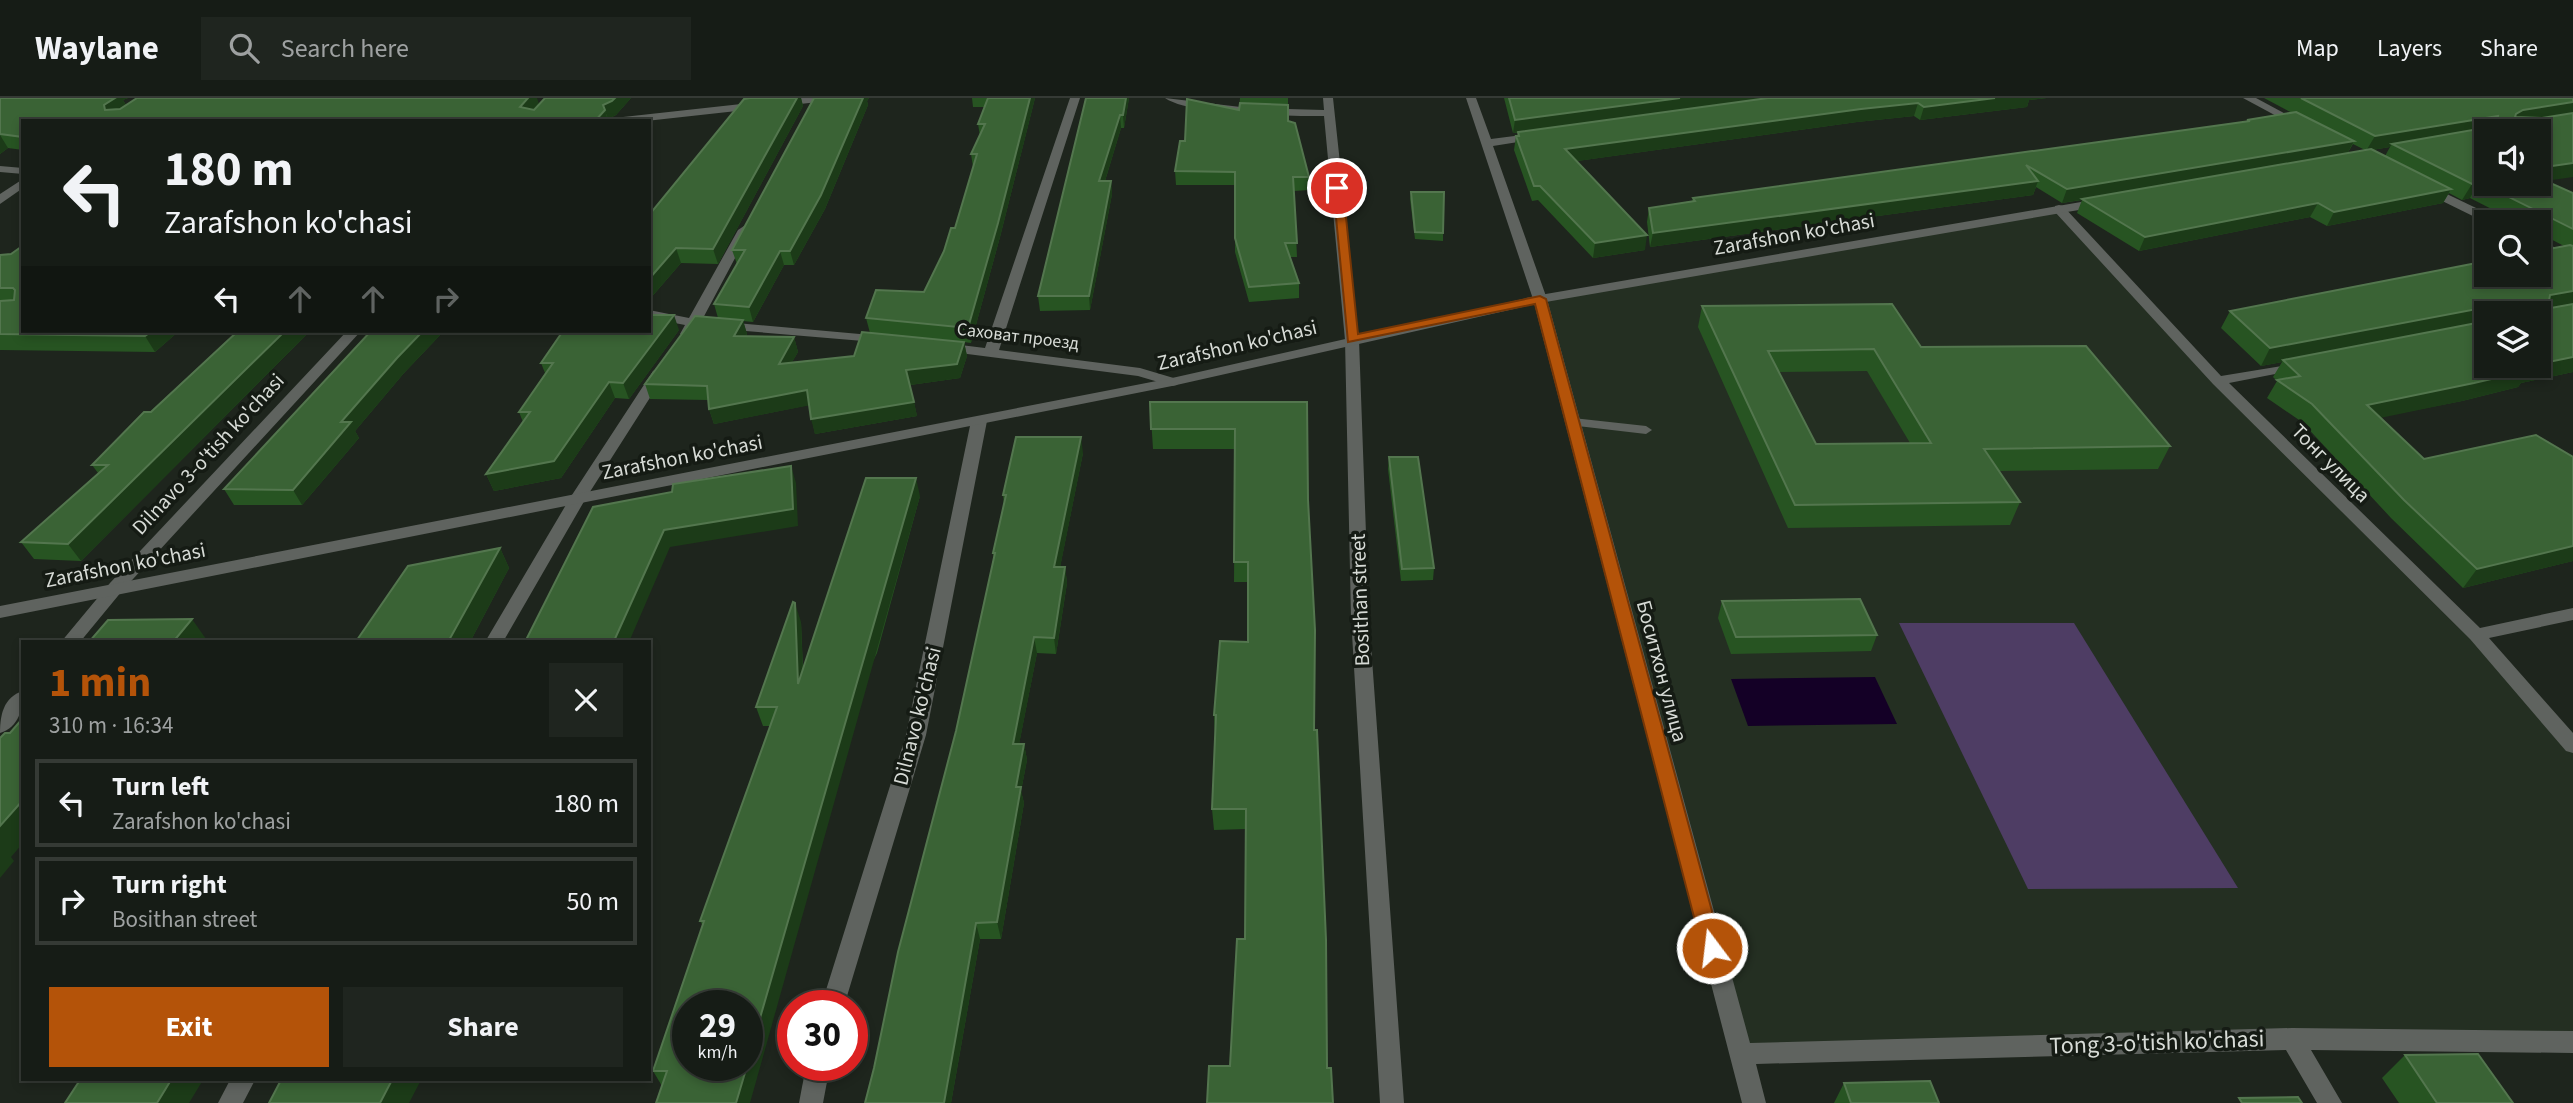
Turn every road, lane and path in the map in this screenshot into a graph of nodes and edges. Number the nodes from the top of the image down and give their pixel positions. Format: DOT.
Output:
graph roads {
  1 [pos="1075,98"];
  2 [pos="1170,98"];
  3 [pos="1471,98"];
  4 [pos="2248,98"];
  5 [pos="817,102"];
  6 [pos="1329,105"];
  7 [pos="635,119"];
  8 [pos="2307,128"];
  9 [pos="1554,134"];
  10 [pos="1487,143"];
  11 [pos="0,169"];
  12 [pos="21,171"];
  13 [pos="2412,181"];
  14 [pos="21,184"];
  15 [pos="0,200"];
  16 [pos="2113,200"];
  17 [pos="2060,209"];
  18 [pos="2474,212"];
  19 [pos="750,219"];
  20 [pos="2551,250"];
  21 [pos="2573,261"];
  22 [pos="1540,299"];
  23 [pos="651,314"];
  24 [pos="695,323"];
  25 [pos="352,333"];
  26 [pos="1352,340"];
  27 [pos="901,342"];
  28 [pos="680,344"];
  29 [pos="927,345"];
  30 [pos="991,352"];
  31 [pos="665,363"];
  32 [pos="2312,363"];
  33 [pos="2218,381"];
  34 [pos="1172,382"];
  35 [pos="979,421"];
  36 [pos="1573,422"];
  37 [pos="1646,430"];
  38 [pos="578,498"];
  39 [pos="116,587"];
  40 [pos="0,612"];
  41 [pos="2573,614"];
  42 [pos="2476,635"];
  43 [pos="72,640"];
  44 [pos="495,640"];
  45 [pos="21,700"];
  46 [pos="0,726"];
  47 [pos="2573,746"];
  48 [pos="837,990"];
  49 [pos="2292,1039"];
  50 [pos="2573,1042"];
  51 [pos="1740,1054"];
  52 [pos="242,1081"];
  53 [pos="815,1081"];
  54 [pos="230,1103"];
  55 [pos="811,1103"];
  56 [pos="1392,1103"];
  57 [pos="1754,1103"];
  58 [pos="2330,1103"];
  1 -- 30 [label="street"];
  2 -- 6 [label="street"];
  3 -- 10 [label="street"];
  4 -- 8 [label="street"];
  5 -- 7 [label="street"];
  6 -- 26 [label="street, Bosithan street"];
  9 -- 10 [label="street"];
  10 -- 22 [label="street"];
  11 -- 12 [label="street"];
  13 -- 18 [label="street"];
  14 -- 15 [label="street"];
  16 -- 17 [label="street, Zarafshon ko'chasi"];
  17 -- 22 [label="street, Zarafshon ko'chasi"];
  17 -- 33 [label="street, Тонг улица"];
  19 -- 24 [label="street"];
  20 -- 21 [label="street"];
  22 -- 26 [label="street, Zarafshon ko'chasi"];
  22 -- 36 [label="street, Боситхон улица"];
  23 -- 24 [label="street"];
  24 -- 27 [label="street"];
  24 -- 28 [label="street"];
  25 -- 39 [label="street, Dilnavo 3-o'tish ko'chasi"];
  26 -- 34 [label="street, Zarafshon ko'chasi"];
  26 -- 56 [label="street, Bosithan street"];
  29 -- 30 [label="street, Саховат проезд"];
  30 -- 34 [label="street, Саховат проезд"];
  31 -- 38 [label="street"];
  32 -- 33 [label="street"];
  33 -- 42 [label="street, Тонг улица"];
  34 -- 35 [label="street, Zarafshon ko'chasi"];
  35 -- 38 [label="street, Zarafshon ko'chasi"];
  35 -- 48 [label="street, Dilnavo ko'chasi"];
  36 -- 37 [label="lane"];
  36 -- 51 [label="street, Боситхон улица"];
  38 -- 39 [label="street, Zarafshon ko'chasi"];
  38 -- 44 [label="street"];
  39 -- 40 [label="street, Zarafshon ko'chasi"];
  39 -- 43 [label="street, Dilnavo 3-o'tish ko'chasi"];
  41 -- 42 [label="street"];
  42 -- 47 [label="street, Тонг улица"];
  45 -- 46 [label="street"];
  49 -- 50 [label="street, Tong 3-o'tish ko'chasi"];
  49 -- 51 [label="street, Tong 3-o'tish ko'chasi"];
  49 -- 58 [label="street"];
  51 -- 57 [label="street"];
  52 -- 54 [label="street"];
  53 -- 55 [label="street"];
}
